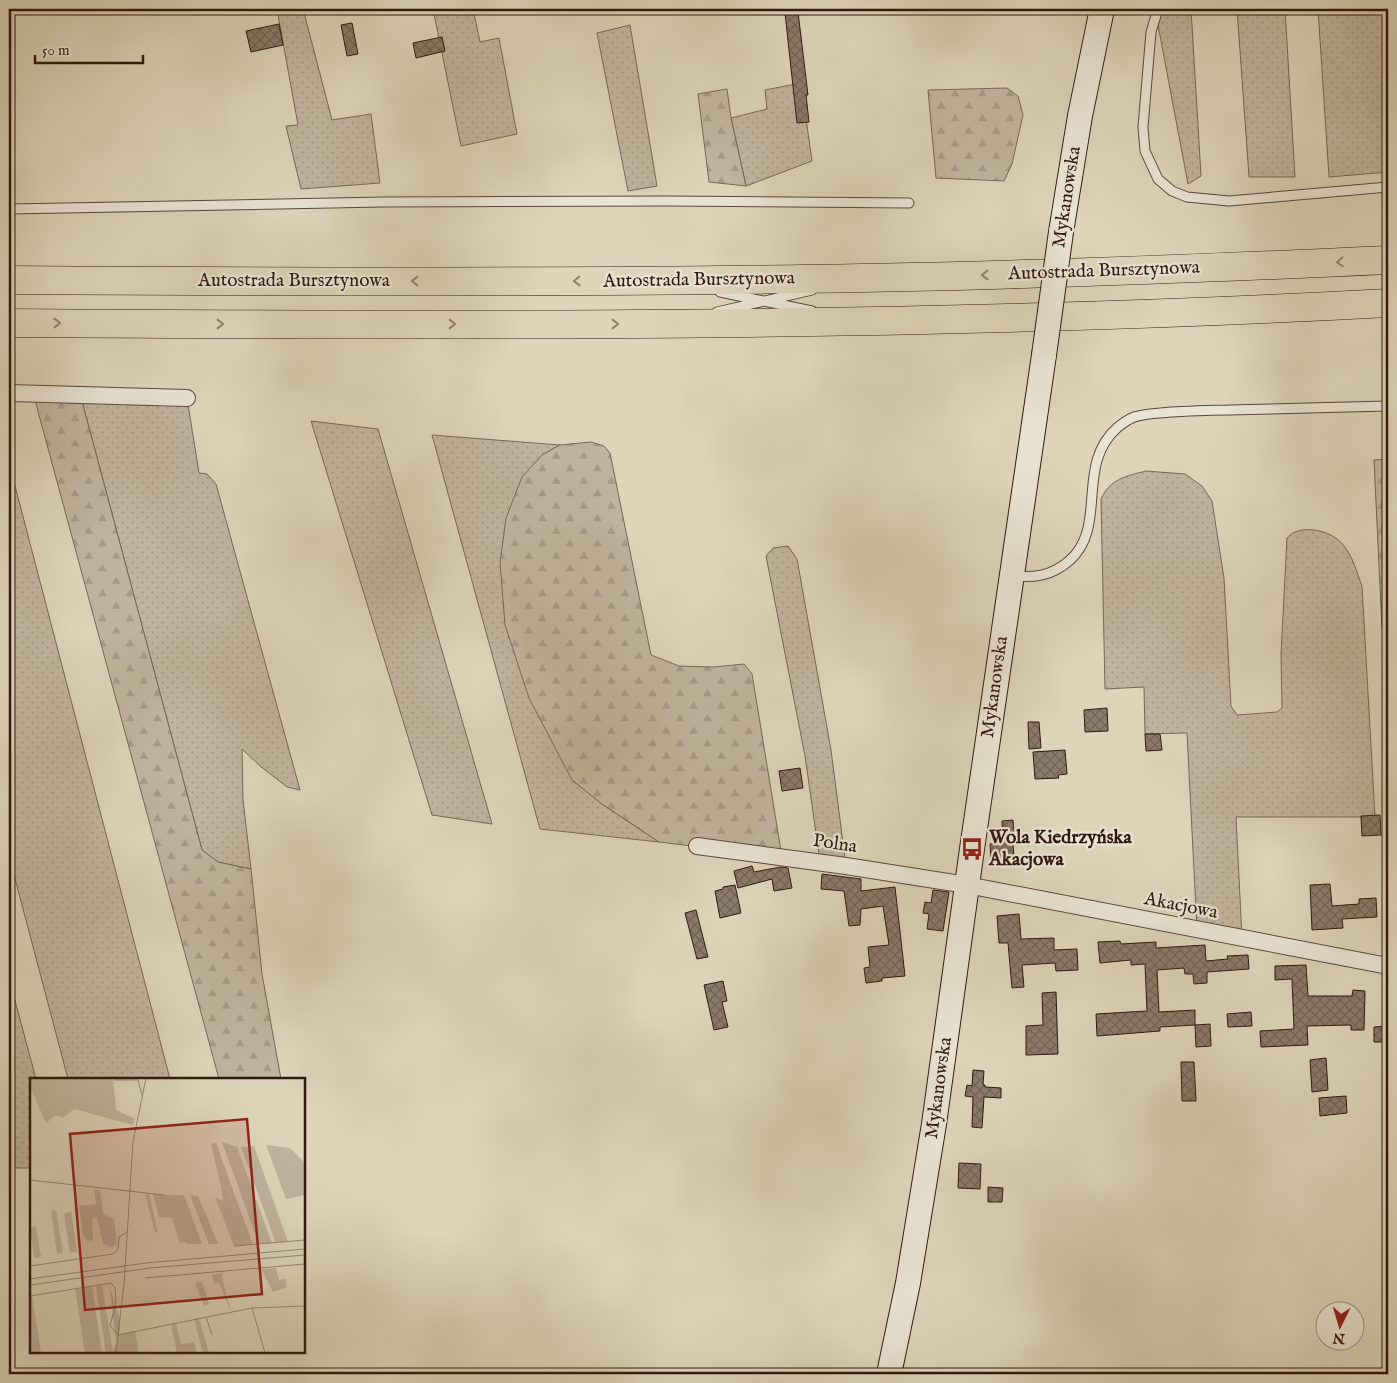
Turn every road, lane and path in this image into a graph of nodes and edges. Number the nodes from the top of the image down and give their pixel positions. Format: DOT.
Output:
graph roads {
  1 [pos="1102,9"];
  2 [pos="1158,9"];
  3 [pos="1388,187"];
  4 [pos="909,202"];
  5 [pos="9,209"];
  6 [pos="1388,260"];
  7 [pos="863,278"];
  8 [pos="9,280"];
  9 [pos="666,280"];
  10 [pos="765,301"];
  11 [pos="1388,303"];
  12 [pos="863,321"];
  13 [pos="9,323"];
  14 [pos="668,324"];
  15 [pos="9,393"];
  16 [pos="187,398"];
  17 [pos="1388,406"];
  18 [pos="1012,576"];
  19 [pos="697,846"];
  20 [pos="967,885"];
  21 [pos="1388,966"];
  22 [pos="890,1370"];
  1 -- 18 [label="main road, Mykanowska, bridge"];
  2 -- 3 [label="lane"];
  4 -- 5 [label="lane"];
  6 -- 7 [label="highway, Autostrada Bursztynowa, one-way"];
  7 -- 9 [label="highway, Autostrada Bursztynowa"];
  7 -- 10 [label="lane"];
  9 -- 8 [label="highway, Autostrada Bursztynowa, one-way"];
  9 -- 10 [label="lane"];
  10 -- 12 [label="lane"];
  10 -- 14 [label="lane"];
  11 -- 12 [label="highway"];
  12 -- 14 [label="highway"];
  13 -- 14 [label="highway, one-way"];
  15 -- 16 [label="street"];
  17 -- 18 [label="lane"];
  18 -- 20 [label="main road, Mykanowska"];
  19 -- 20 [label="street, Polna"];
  20 -- 21 [label="street, Akacjowa"];
  20 -- 22 [label="main road, Mykanowska"];
}
